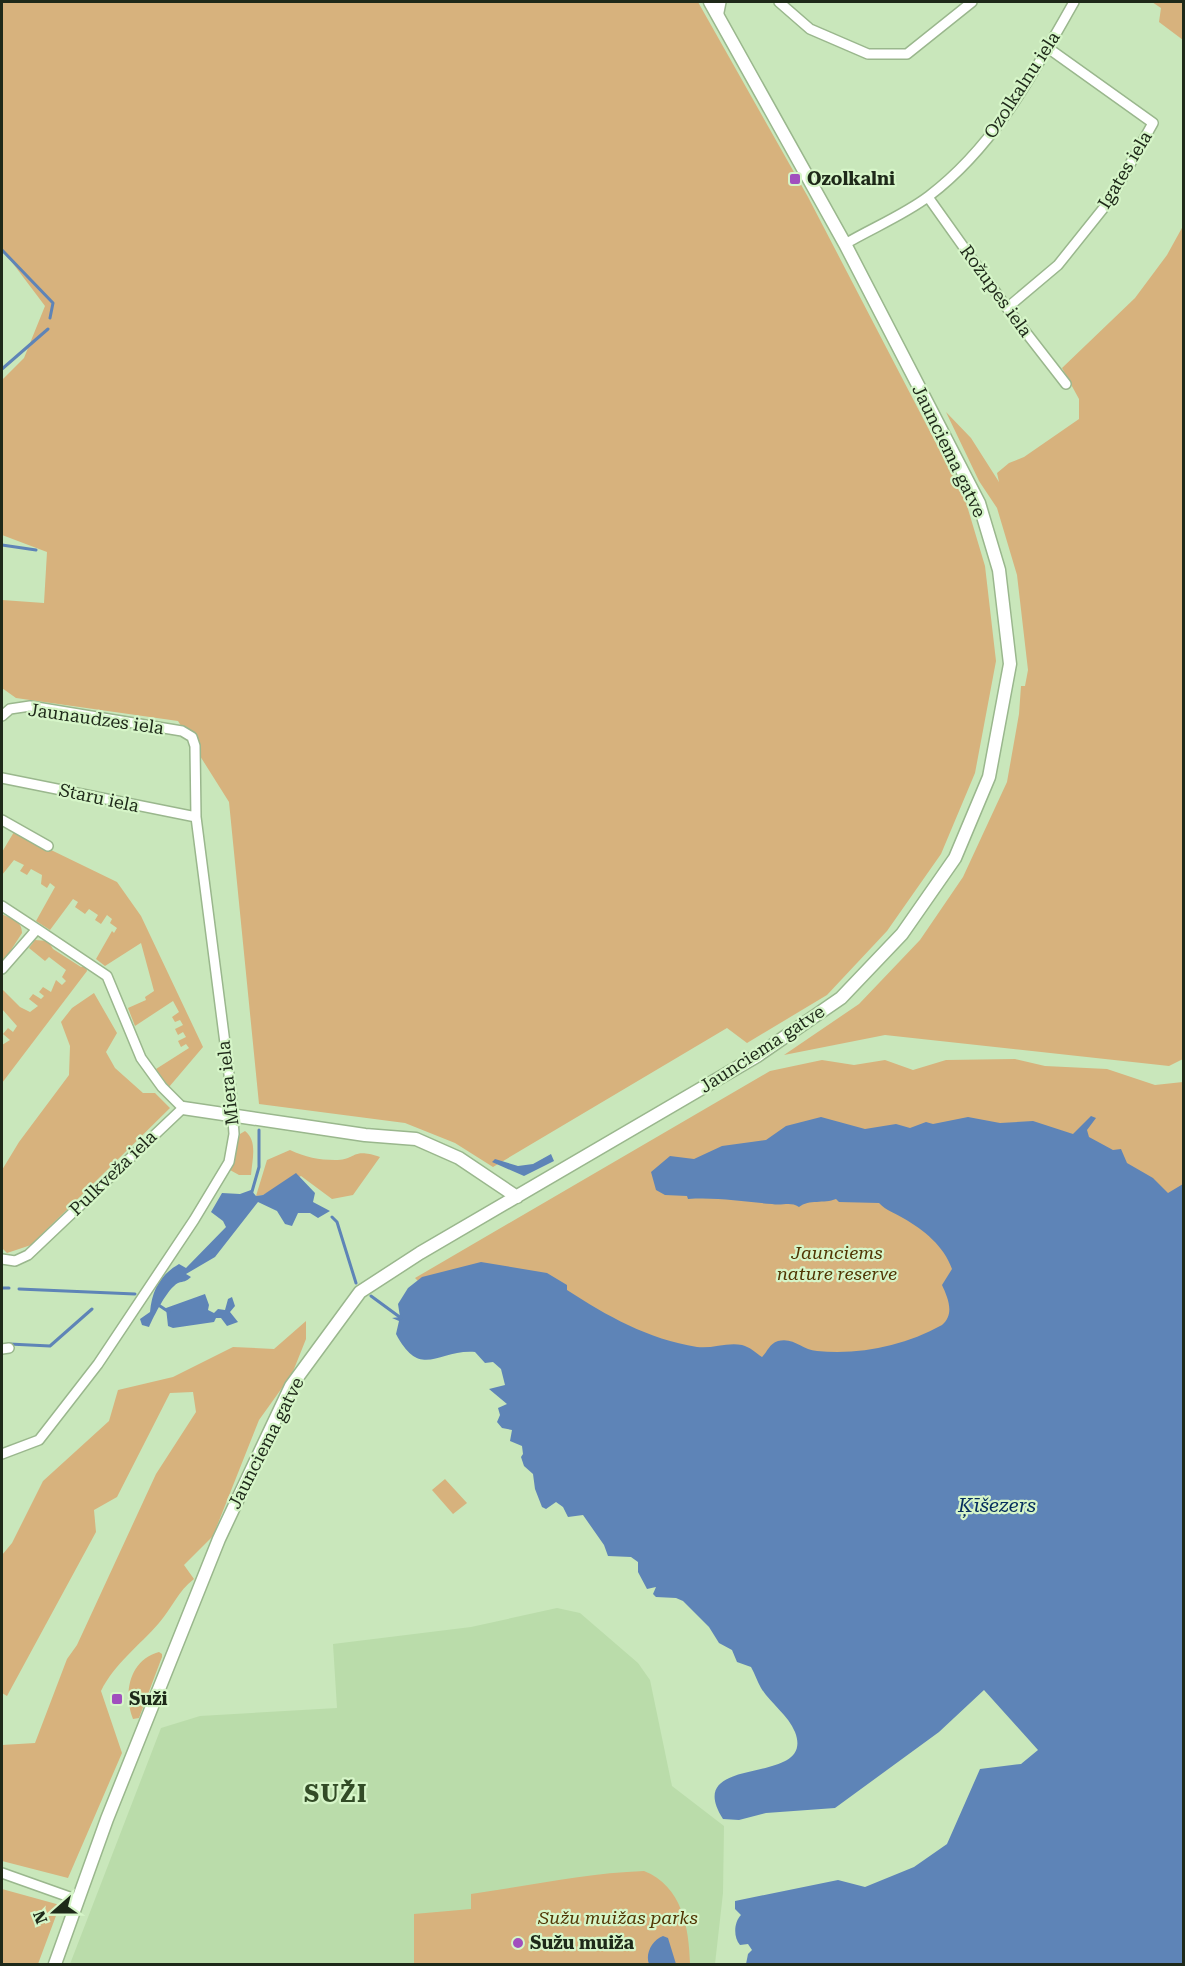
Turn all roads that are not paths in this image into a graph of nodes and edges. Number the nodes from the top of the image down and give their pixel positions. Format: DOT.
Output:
graph roads {
  1 [pos="710,2"];
  2 [pos="721,2"];
  3 [pos="778,2"];
  4 [pos="972,2"];
  5 [pos="1074,2"];
  6 [pos="718,17"];
  7 [pos="1048,48"];
  8 [pos="928,197"];
  9 [pos="845,244"];
  10 [pos="1007,308"];
  11 [pos="1066,384"];
  12 [pos="2,716"];
  13 [pos="192,737"];
  14 [pos="2,778"];
  15 [pos="196,817"];
  16 [pos="2,820"];
  17 [pos="48,846"];
  18 [pos="2,906"];
  19 [pos="37,929"];
  20 [pos="2,969"];
  21 [pos="183,1108"];
  22 [pos="234,1115"];
  23 [pos="517,1197"];
  24 [pos="2,1259"];
  25 [pos="2,1454"];
  26 [pos="2,1873"];
  27 [pos="78,1900"];
  28 [pos="55,1965"];
  1 -- 6 [label="main road, Jaunciema gatve"];
  2 -- 6 [label="street"];
  3 -- 4 [label="street"];
  5 -- 7 [label="street, Ozolkalnu iela"];
  6 -- 9 [label="main road, Jaunciema gatve"];
  7 -- 8 [label="street, Ozolkalnu iela"];
  7 -- 10 [label="street, Igates iela"];
  8 -- 9 [label="street, Ozolkalnu iela"];
  8 -- 10 [label="street, Rožupes iela"];
  9 -- 23 [label="main road, Jaunciema gatve"];
  10 -- 11 [label="street, Rožupes iela"];
  12 -- 13 [label="street, Jaunaudzes iela"];
  13 -- 15 [label="street, Miera iela"];
  14 -- 15 [label="street, Staru iela"];
  15 -- 22 [label="street, Miera iela"];
  16 -- 17 [label="street"];
  18 -- 19 [label="street"];
  19 -- 20 [label="street"];
  19 -- 21 [label="street"];
  21 -- 22 [label="main road"];
  21 -- 24 [label="street, Pulkveža iela"];
  22 -- 23 [label="main road"];
  22 -- 25 [label="street, Miera iela"];
  23 -- 27 [label="main road, Jaunciema gatve"];
  26 -- 27 [label="street"];
  27 -- 28 [label="main road, Jaunciema gatve"];
}
